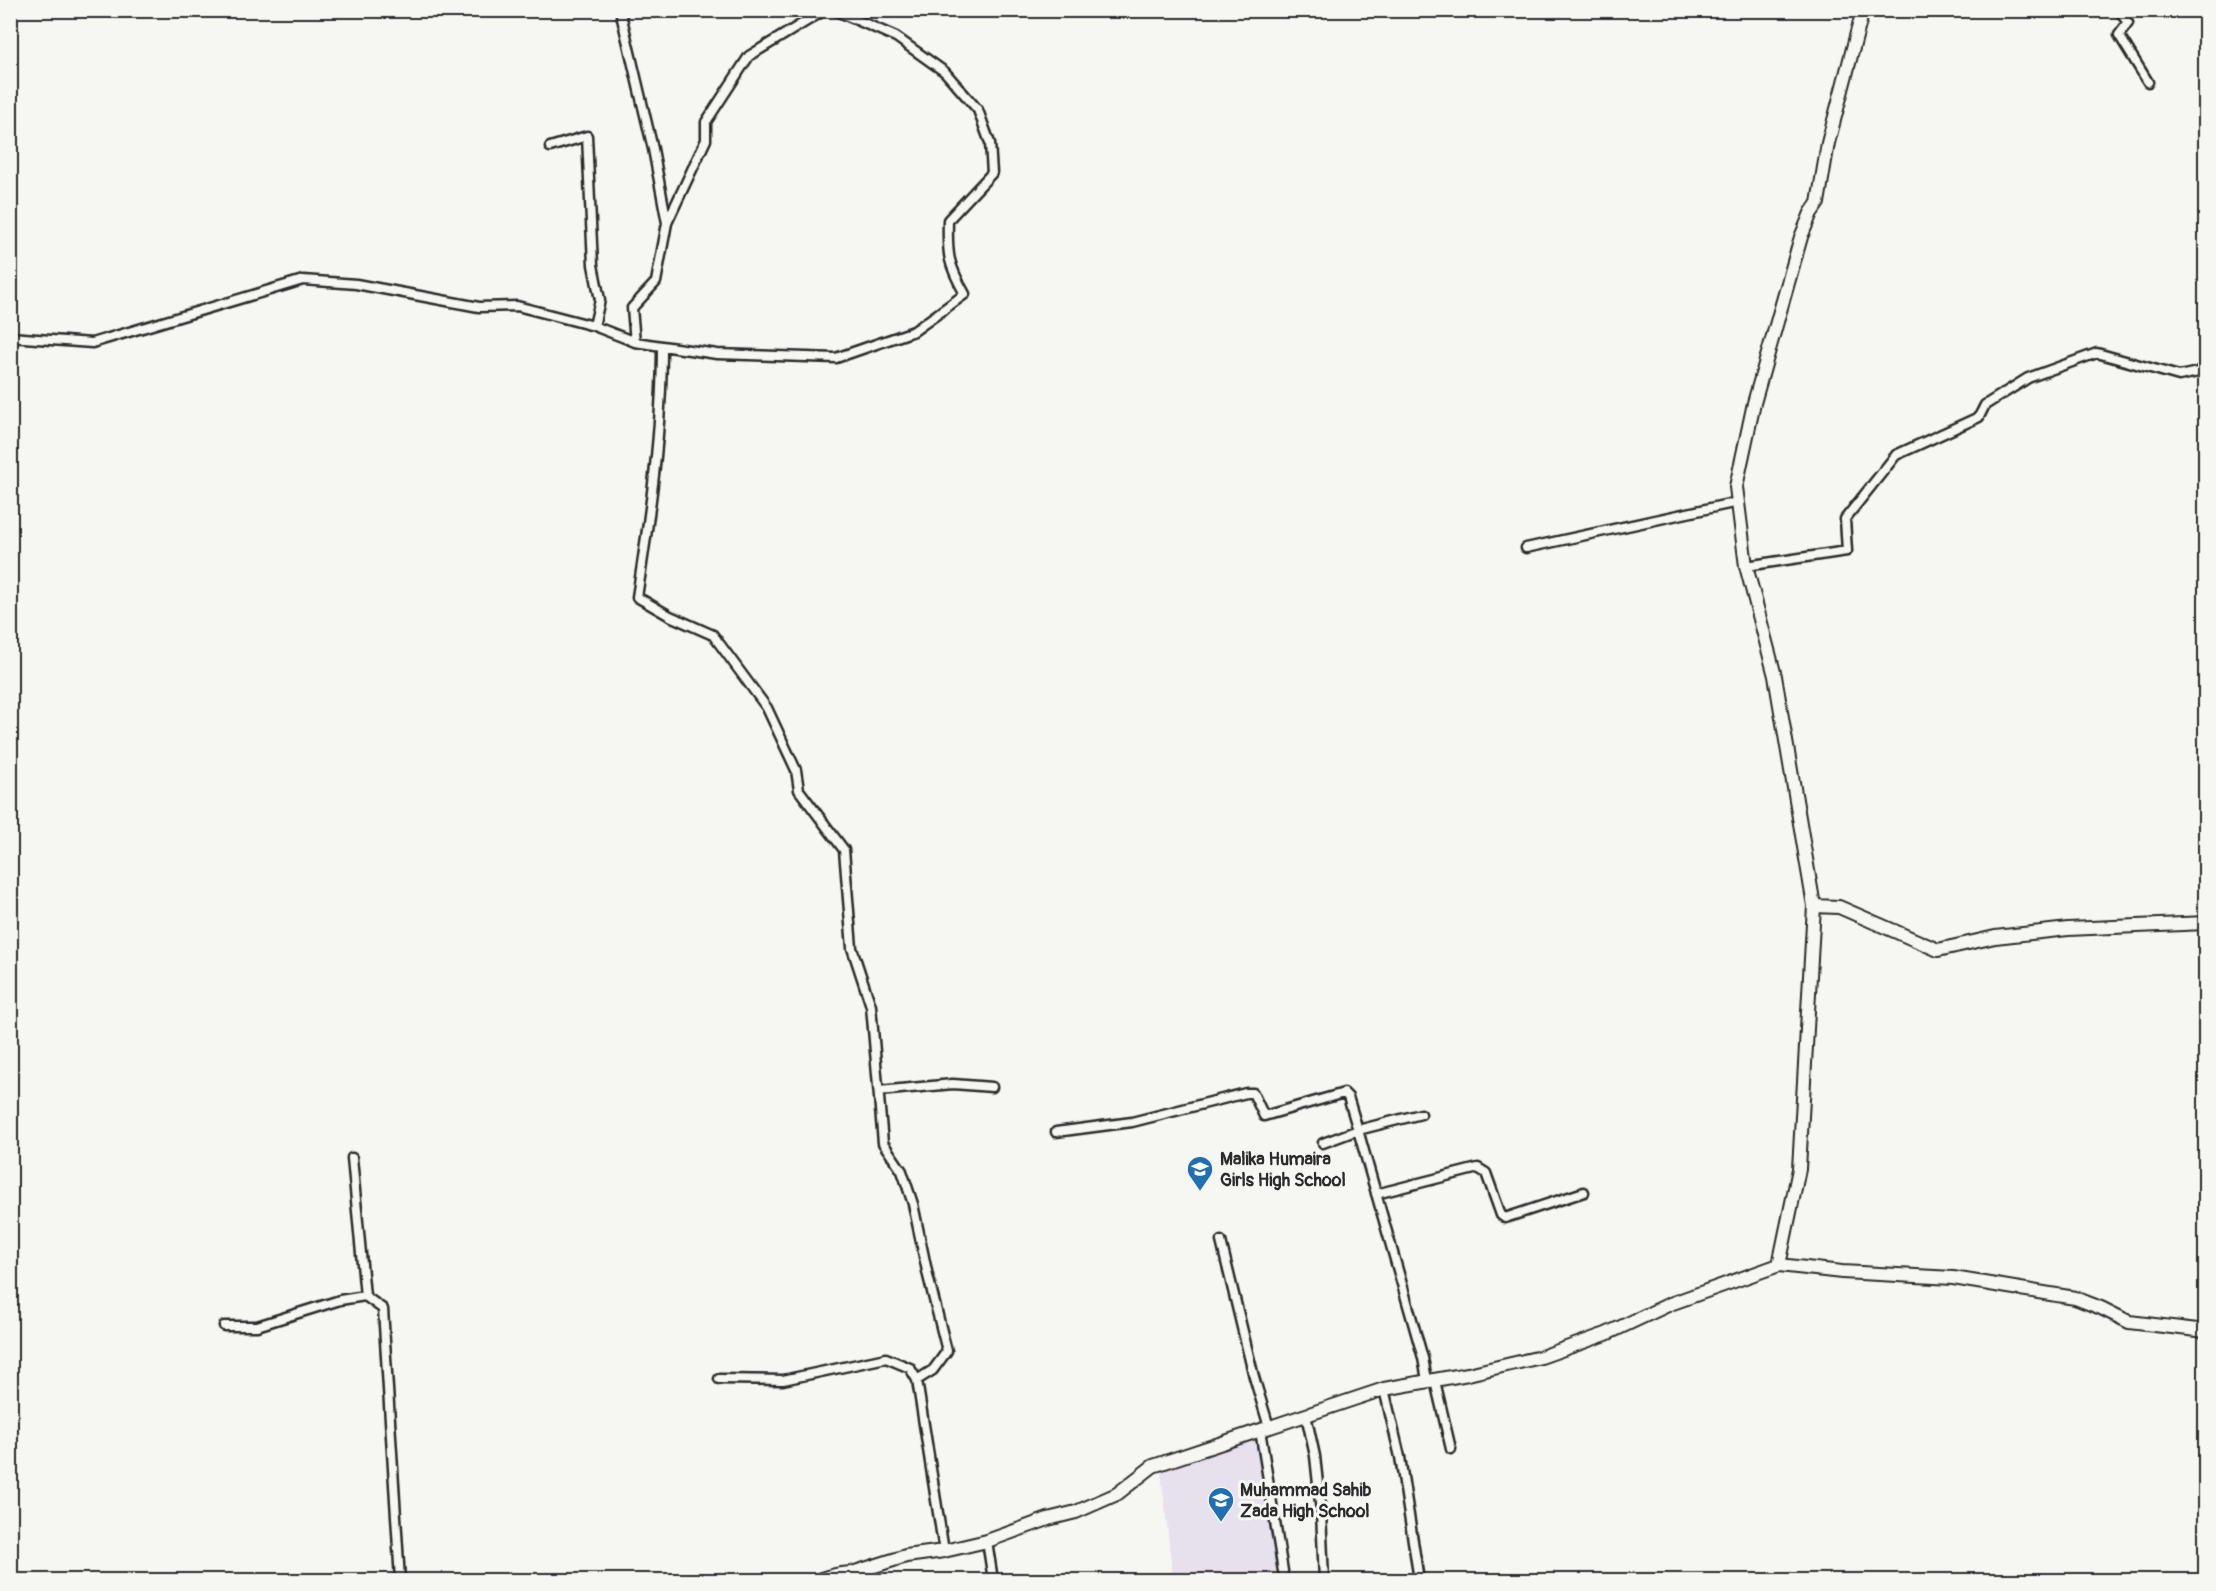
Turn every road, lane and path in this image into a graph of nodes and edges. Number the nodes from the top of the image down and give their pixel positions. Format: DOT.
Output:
graph roads {
  1 [pos="620,10"];
  2 [pos="825,10"];
  3 [pos="834,10"];
  4 [pos="1863,10"];
  5 [pos="2119,10"];
  6 [pos="2148,82"];
  7 [pos="550,147"];
  8 [pos="667,224"];
  9 [pos="594,327"];
  10 [pos="10,337"];
  11 [pos="635,342"];
  12 [pos="662,346"];
  13 [pos="2205,365"];
  14 [pos="1738,502"];
  15 [pos="1526,548"];
  16 [pos="1746,566"];
  17 [pos="1814,906"];
  18 [pos="2205,923"];
  19 [pos="992,1087"];
  20 [pos="879,1091"];
  21 [pos="1421,1114"];
  22 [pos="1358,1130"];
  23 [pos="1056,1132"];
  24 [pos="1323,1143"];
  25 [pos="352,1158"];
  26 [pos="1584,1192"];
  27 [pos="1376,1194"];
  28 [pos="1221,1241"];
  29 [pos="1779,1265"];
  30 [pos="365,1296"];
  31 [pos="224,1326"];
  32 [pos="2205,1331"];
  33 [pos="719,1379"];
  34 [pos="917,1380"];
  35 [pos="1431,1380"];
  36 [pos="1384,1389"];
  37 [pos="1306,1415"];
  38 [pos="1265,1429"];
  39 [pos="1450,1449"];
  40 [pos="987,1541"];
  41 [pos="944,1551"];
  42 [pos="1283,1571"];
  43 [pos="848,1574"];
  44 [pos="400,1581"];
  45 [pos="821,1581"];
  46 [pos="870,1581"];
  47 [pos="993,1581"];
  48 [pos="1324,1581"];
  49 [pos="1419,1581"];
  1 -- 8 [label="street"];
  2 -- 8 [label="street"];
  3 -- 12 [label="street"];
  4 -- 14 [label="street"];
  5 -- 6 [label="street"];
  7 -- 9 [label="street"];
  8 -- 11 [label="street"];
  9 -- 10 [label="street"];
  9 -- 11 [label="street"];
  11 -- 12 [label="street"];
  12 -- 20 [label="street"];
  13 -- 16 [label="street"];
  14 -- 15 [label="street"];
  14 -- 16 [label="street"];
  16 -- 17 [label="street"];
  17 -- 18 [label="street"];
  17 -- 29 [label="street"];
  19 -- 20 [label="street"];
  20 -- 34 [label="street"];
  21 -- 22 [label="street"];
  22 -- 23 [label="street"];
  22 -- 24 [label="street"];
  22 -- 27 [label="street"];
  25 -- 30 [label="street"];
  26 -- 27 [label="street"];
  27 -- 35 [label="street"];
  28 -- 38 [label="street"];
  29 -- 32 [label="street"];
  29 -- 35 [label="street"];
  30 -- 31 [label="street"];
  30 -- 44 [label="street"];
  33 -- 34 [label="street"];
  34 -- 41 [label="street"];
  35 -- 36 [label="street"];
  35 -- 39 [label="street"];
  36 -- 37 [label="street"];
  36 -- 49 [label="street"];
  37 -- 38 [label="street"];
  37 -- 48 [label="street"];
  38 -- 40 [label="street"];
  38 -- 42 [label="street"];
  40 -- 41 [label="street"];
  40 -- 47 [label="street"];
  41 -- 43 [label="street"];
  43 -- 45 [label="main road"];
  43 -- 46 [label="main road"];
}
